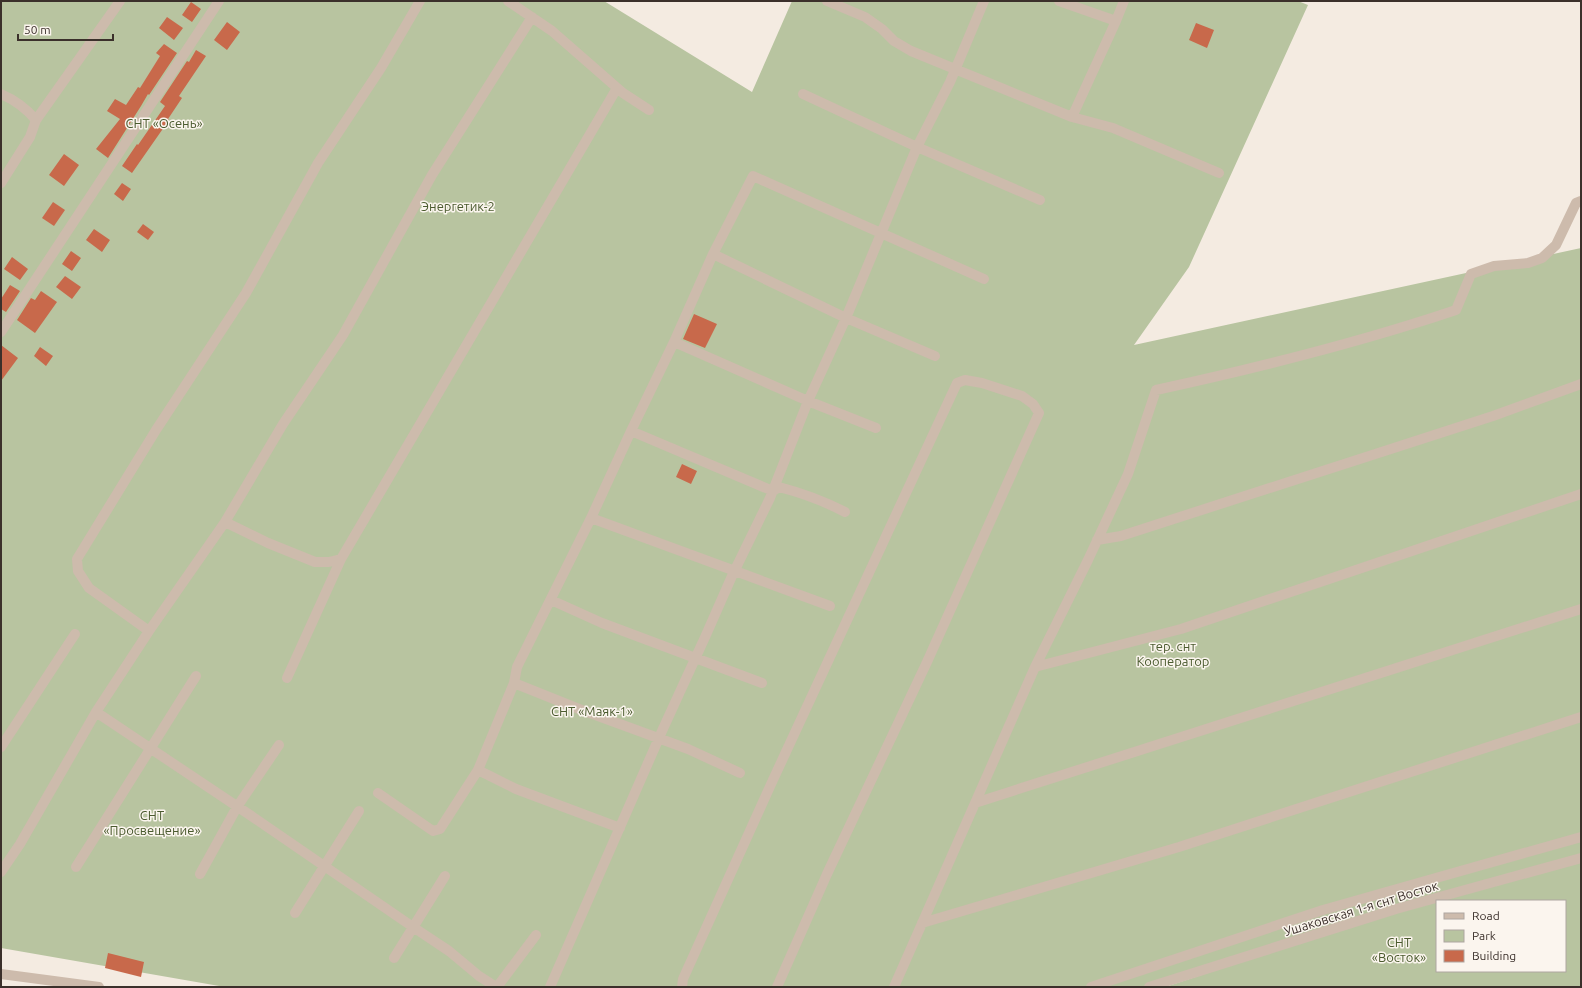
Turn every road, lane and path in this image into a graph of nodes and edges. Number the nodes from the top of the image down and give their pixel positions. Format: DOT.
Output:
graph roads {
  1 [pos="120,1"];
  2 [pos="219,1"];
  3 [pos="420,1"];
  4 [pos="508,1"];
  5 [pos="827,1"];
  6 [pos="984,1"];
  7 [pos="1059,1"];
  8 [pos="1124,1"];
  9 [pos="532,17"];
  10 [pos="1116,21"];
  11 [pos="956,68"];
  12 [pos="617,88"];
  13 [pos="1,94"];
  14 [pos="803,94"];
  15 [pos="650,110"];
  16 [pos="1072,118"];
  17 [pos="36,120"];
  18 [pos="917,147"];
  19 [pos="1219,173"];
  20 [pos="1,183"];
  21 [pos="1040,200"];
  22 [pos="1581,201"];
  23 [pos="880,234"];
  24 [pos="713,254"];
  25 [pos="984,279"];
  26 [pos="846,318"];
  27 [pos="1,332"];
  28 [pos="674,342"];
  29 [pos="935,356"];
  30 [pos="1581,384"];
  31 [pos="808,401"];
  32 [pos="876,428"];
  33 [pos="631,430"];
  34 [pos="772,491"];
  35 [pos="1581,494"];
  36 [pos="845,512"];
  37 [pos="591,518"];
  38 [pos="225,522"];
  39 [pos="1097,540"];
  40 [pos="341,559"];
  41 [pos="734,572"];
  42 [pos="552,600"];
  43 [pos="830,606"];
  44 [pos="1581,609"];
  45 [pos="149,630"];
  46 [pos="74,634"];
  47 [pos="696,658"];
  48 [pos="1035,667"];
  49 [pos="196,676"];
  50 [pos="288,678"];
  51 [pos="514,683"];
  52 [pos="762,683"];
  53 [pos="96,712"];
  54 [pos="1581,717"];
  55 [pos="658,739"];
  56 [pos="279,745"];
  57 [pos="1,747"];
  58 [pos="150,750"];
  59 [pos="478,770"];
  60 [pos="740,773"];
  61 [pos="378,793"];
  62 [pos="975,803"];
  63 [pos="237,807"];
  64 [pos="360,811"];
  65 [pos="620,828"];
  66 [pos="1581,837"];
  67 [pos="1581,858"];
  68 [pos="325,866"];
  69 [pos="76,867"];
  70 [pos="1,872"];
  71 [pos="200,874"];
  72 [pos="445,876"];
  73 [pos="295,913"];
  74 [pos="922,923"];
  75 [pos="413,927"];
  76 [pos="536,935"];
  77 [pos="394,958"];
  78 [pos="1,974"];
  79 [pos="100,987"];
  80 [pos="497,987"];
  81 [pos="550,987"];
  82 [pos="682,987"];
  83 [pos="777,987"];
  84 [pos="894,987"];
  85 [pos="1092,987"];
  86 [pos="1149,987"];
  1 -- 17 [label="street"];
  2 -- 27 [label="street"];
  3 -- 45 [label="street"];
  4 -- 9 [label="street"];
  5 -- 11 [label="street"];
  6 -- 11 [label="street"];
  7 -- 10 [label="street"];
  8 -- 10 [label="street"];
  9 -- 12 [label="street"];
  9 -- 38 [label="street"];
  10 -- 16 [label="street"];
  11 -- 16 [label="street"];
  11 -- 18 [label="street"];
  12 -- 15 [label="street"];
  12 -- 40 [label="street"];
  13 -- 17 [label="street"];
  14 -- 18 [label="street"];
  16 -- 19 [label="street"];
  17 -- 20 [label="street"];
  18 -- 21 [label="street"];
  18 -- 23 [label="street"];
  22 -- 39 [label="street"];
  23 -- 24 [label="street"];
  23 -- 25 [label="street"];
  23 -- 26 [label="street"];
  24 -- 26 [label="street"];
  24 -- 28 [label="street"];
  26 -- 29 [label="street"];
  26 -- 31 [label="street"];
  28 -- 31 [label="street"];
  28 -- 33 [label="street"];
  30 -- 39 [label="street"];
  31 -- 32 [label="street"];
  31 -- 34 [label="street"];
  33 -- 34 [label="street"];
  33 -- 37 [label="street"];
  34 -- 36 [label="street"];
  34 -- 41 [label="street"];
  35 -- 48 [label="street"];
  37 -- 41 [label="street"];
  37 -- 42 [label="street"];
  38 -- 40 [label="street"];
  38 -- 45 [label="street"];
  39 -- 48 [label="street"];
  40 -- 50 [label="street"];
  41 -- 43 [label="street"];
  41 -- 47 [label="street"];
  42 -- 47 [label="street"];
  42 -- 51 [label="street"];
  44 -- 62 [label="street"];
  45 -- 53 [label="street"];
  46 -- 57 [label="street"];
  47 -- 52 [label="street"];
  47 -- 55 [label="street"];
  48 -- 62 [label="street"];
  49 -- 58 [label="street"];
  51 -- 55 [label="street"];
  51 -- 59 [label="street"];
  53 -- 58 [label="street"];
  53 -- 70 [label="street"];
  54 -- 74 [label="street"];
  55 -- 60 [label="street"];
  55 -- 65 [label="street"];
  56 -- 63 [label="street"];
  58 -- 63 [label="street"];
  58 -- 69 [label="street"];
  59 -- 61 [label="street"];
  59 -- 65 [label="street"];
  62 -- 74 [label="street"];
  63 -- 68 [label="street"];
  63 -- 71 [label="street"];
  64 -- 68 [label="street"];
  65 -- 81 [label="street"];
  66 -- 85 [label="street"];
  67 -- 86 [label="street, Ушаковская 1-я снт Восток"];
  68 -- 73 [label="street"];
  68 -- 75 [label="street"];
  72 -- 75 [label="street"];
  74 -- 84 [label="street"];
  75 -- 77 [label="street"];
  75 -- 80 [label="street"];
  76 -- 80 [label="street"];
  78 -- 79 [label="street"];
  82 -- 83 [label="street"];
}
